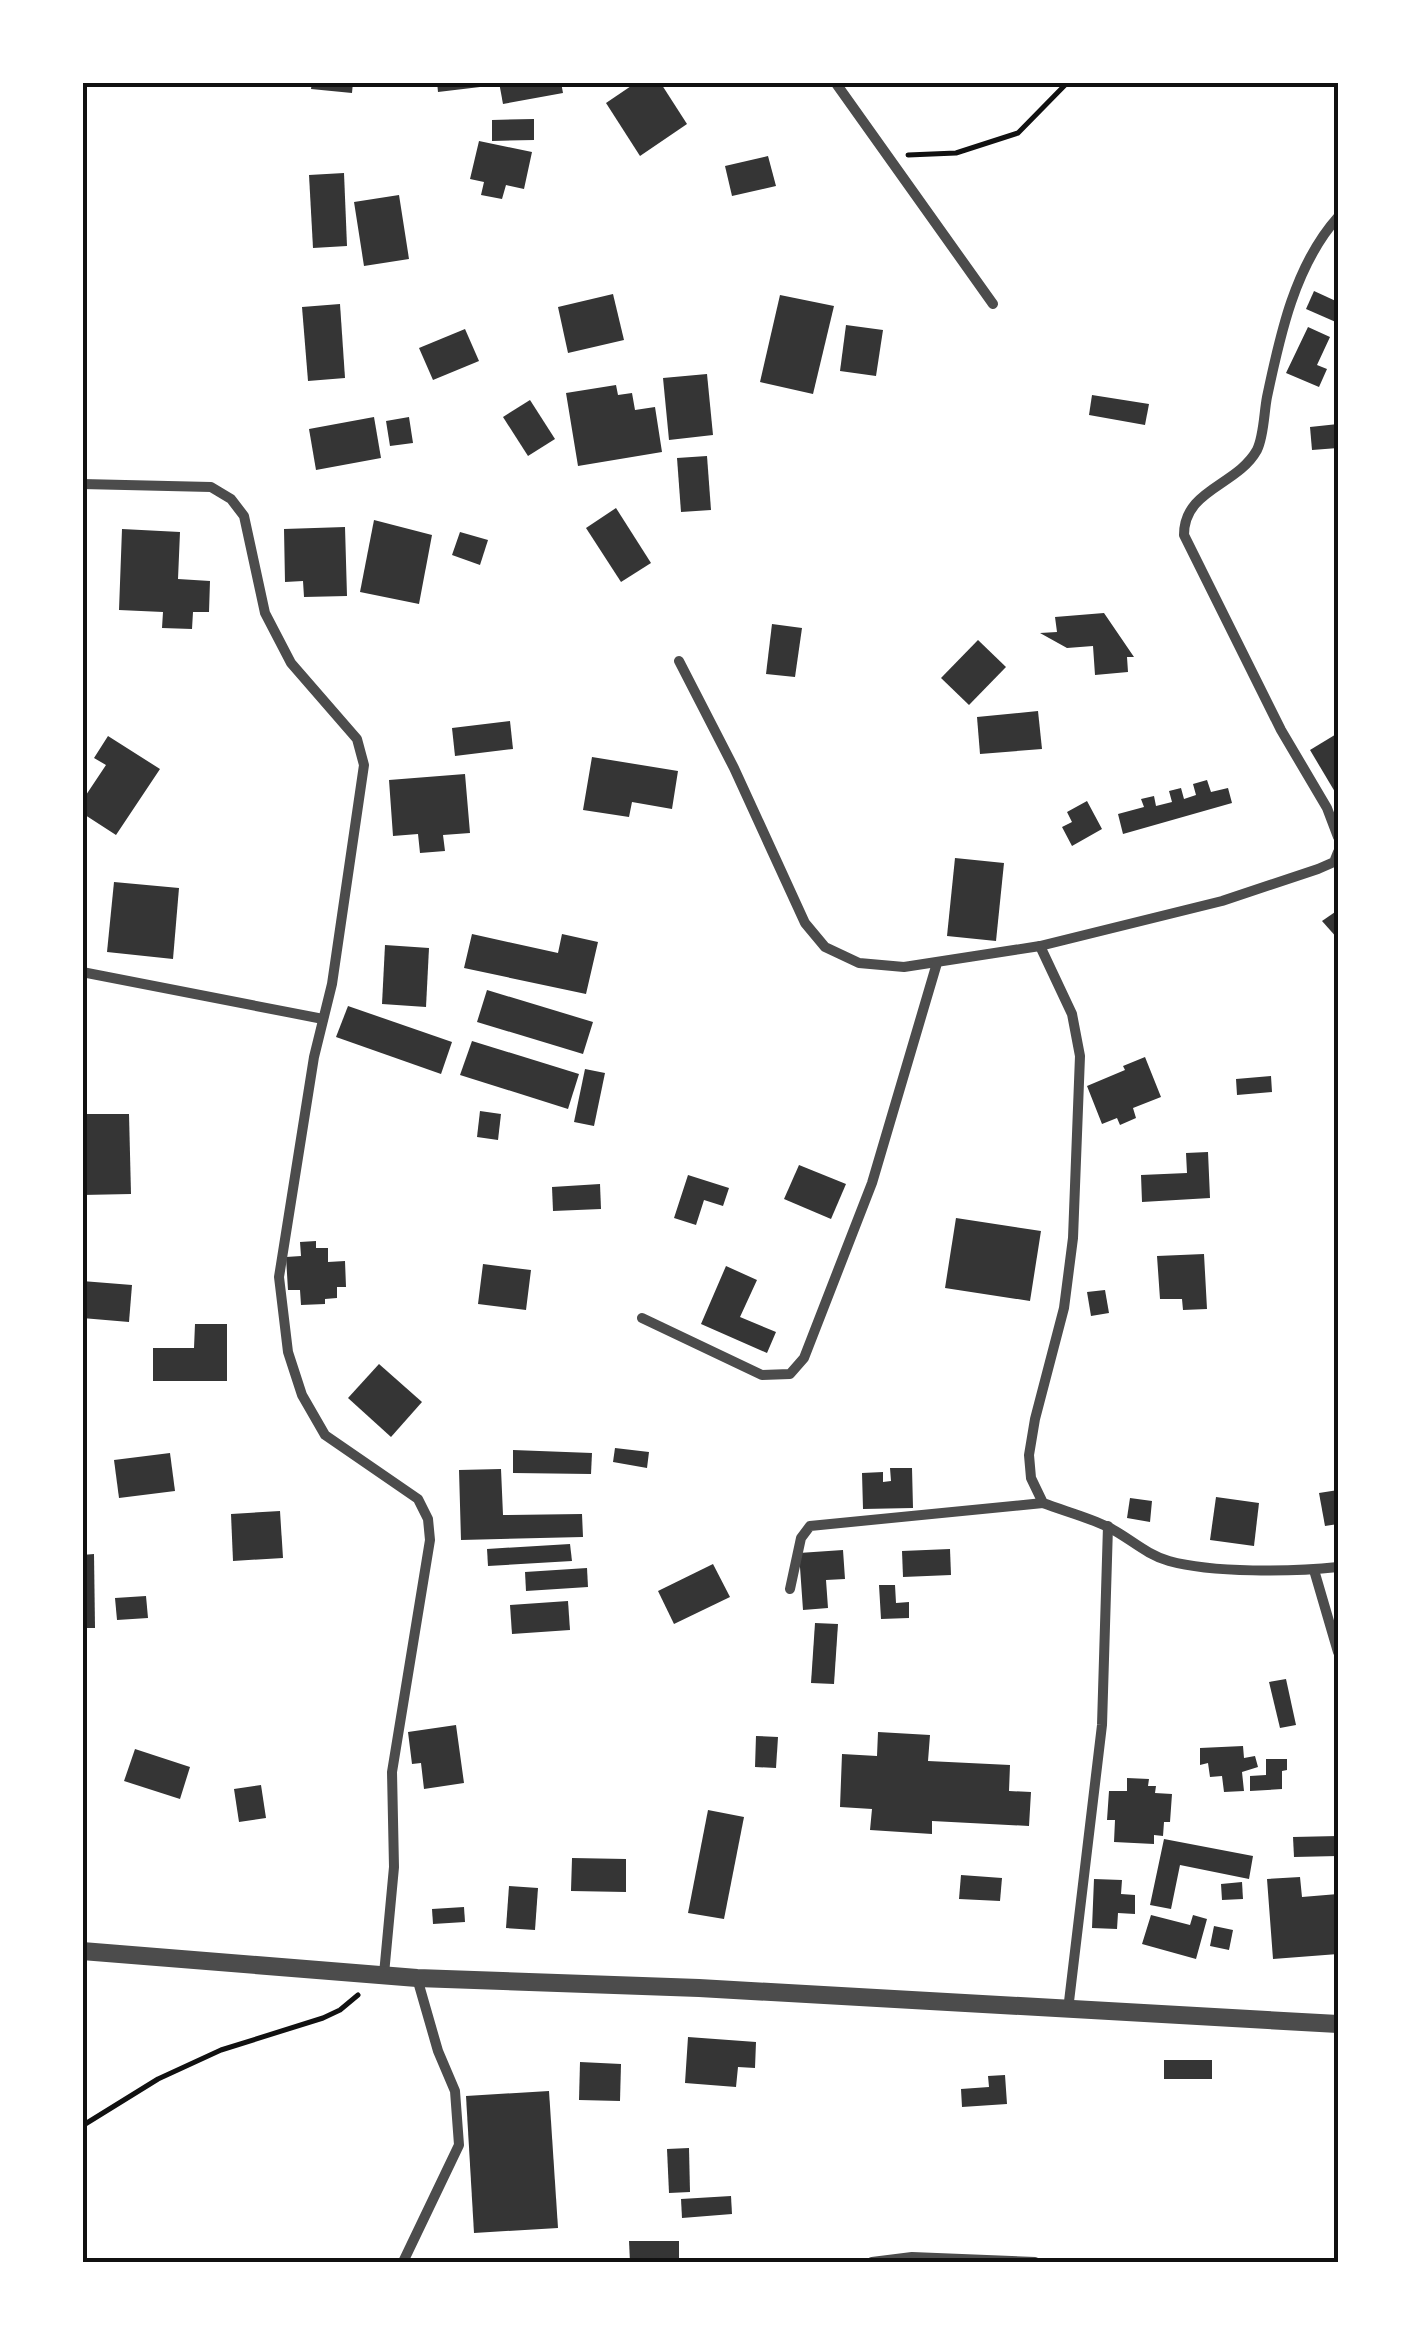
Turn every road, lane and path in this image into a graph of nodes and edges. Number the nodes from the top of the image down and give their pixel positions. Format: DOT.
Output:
graph roads {
  1 [pos="834,82"];
  2 [pos="1068,82"];
  3 [pos="890,156"];
  4 [pos="1338,218"];
  5 [pos="993,304"];
  6 [pos="82,484"];
  7 [pos="679,662"];
  8 [pos="1338,837"];
  9 [pos="1338,852"];
  10 [pos="1040,946"];
  11 [pos="937,963"];
  12 [pos="82,972"];
  13 [pos="324,1019"];
  14 [pos="642,1318"];
  15 [pos="1043,1503"];
  16 [pos="1108,1526"];
  17 [pos="1338,1567"];
  18 [pos="1314,1570"];
  19 [pos="790,1588"];
  20 [pos="1338,1652"];
  21 [pos="82,1951"];
  22 [pos="384,1974"];
  23 [pos="417,1978"];
  24 [pos="1068,2010"];
  25 [pos="1338,2024"];
  26 [pos="82,2126"];
  27 [pos="402,2262"];
  28 [pos="872,2262"];
  29 [pos="1035,2262"];
  1 -- 3 [label="street"];
  2 -- 3 [label="path"];
  3 -- 5 [label="street"];
  4 -- 8 [label="street"];
  6 -- 13 [label="street"];
  7 -- 11 [label="street"];
  9 -- 10 [label="street"];
  10 -- 11 [label="street"];
  10 -- 15 [label="street"];
  11 -- 14 [label="street"];
  12 -- 13 [label="street"];
  13 -- 22 [label="street"];
  15 -- 16 [label="street"];
  15 -- 19 [label="street"];
  16 -- 18 [label="street"];
  16 -- 24 [label="street"];
  17 -- 18 [label="street"];
  18 -- 20 [label="street"];
  21 -- 22 [label="street"];
  22 -- 23 [label="street"];
  22 -- 26 [label="path"];
  23 -- 24 [label="street"];
  23 -- 27 [label="street"];
  24 -- 25 [label="street"];
  28 -- 29 [label="street"];
}
